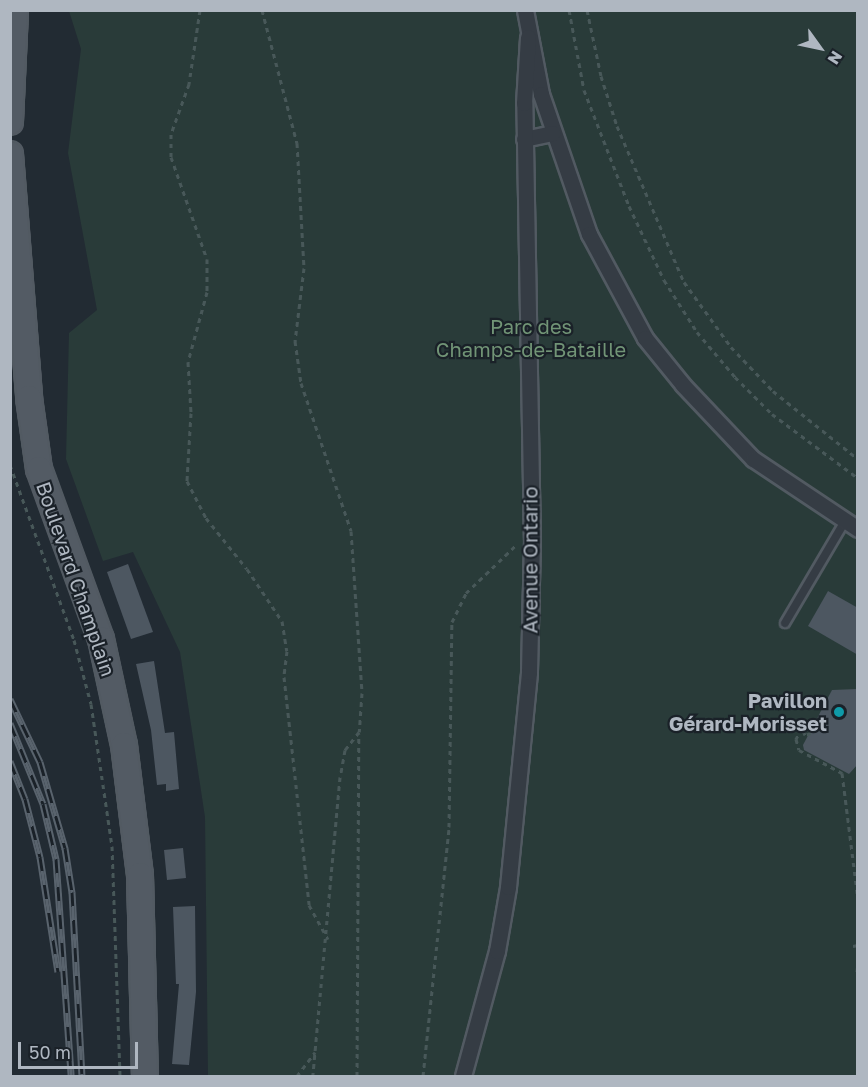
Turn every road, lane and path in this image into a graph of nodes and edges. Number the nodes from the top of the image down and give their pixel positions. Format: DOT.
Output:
graph roads {
  1 [pos="15,10"];
  2 [pos="200,10"];
  3 [pos="262,10"];
  4 [pos="525,10"];
  5 [pos="569,10"];
  6 [pos="587,10"];
  7 [pos="528,37"];
  8 [pos="10,122"];
  9 [pos="552,133"];
  10 [pos="524,139"];
  11 [pos="10,154"];
  12 [pos="17,305"];
  13 [pos="858,459"];
  14 [pos="10,465"];
  15 [pos="858,478"];
  16 [pos="852,525"];
  17 [pos="532,543"];
  18 [pos="785,623"];
  19 [pos="359,732"];
  20 [pos="811,733"];
  21 [pos="858,900"];
  22 [pos="328,939"];
  23 [pos="858,963"];
  24 [pos="857,972"];
  25 [pos="316,1051"];
  26 [pos="120,1077"];
  27 [pos="145,1077"];
  28 [pos="297,1077"];
  29 [pos="313,1077"];
  30 [pos="357,1077"];
  31 [pos="423,1077"];
  32 [pos="463,1077"];
  1 -- 8 [label="main road"];
  2 -- 22 [label="path"];
  3 -- 19 [label="path"];
  4 -- 7 [label="street"];
  5 -- 15 [label="path"];
  6 -- 13 [label="path"];
  7 -- 9 [label="street"];
  7 -- 10 [label="street, Avenue Ontario"];
  9 -- 10 [label="street"];
  9 -- 16 [label="street"];
  10 -- 17 [label="street, Avenue Ontario"];
  11 -- 12 [label="main road, Boulevard Champlain"];
  12 -- 27 [label="main road, Boulevard Champlain"];
  14 -- 26 [label="path"];
  16 -- 18 [label="lane"];
  17 -- 31 [label="path"];
  17 -- 32 [label="street, Avenue Ontario"];
  19 -- 22 [label="path"];
  19 -- 30 [label="path"];
  20 -- 21 [label="path"];
  22 -- 25 [label="path"];
  23 -- 24 [label="path"];
  25 -- 28 [label="path"];
  25 -- 29 [label="path"];
}
